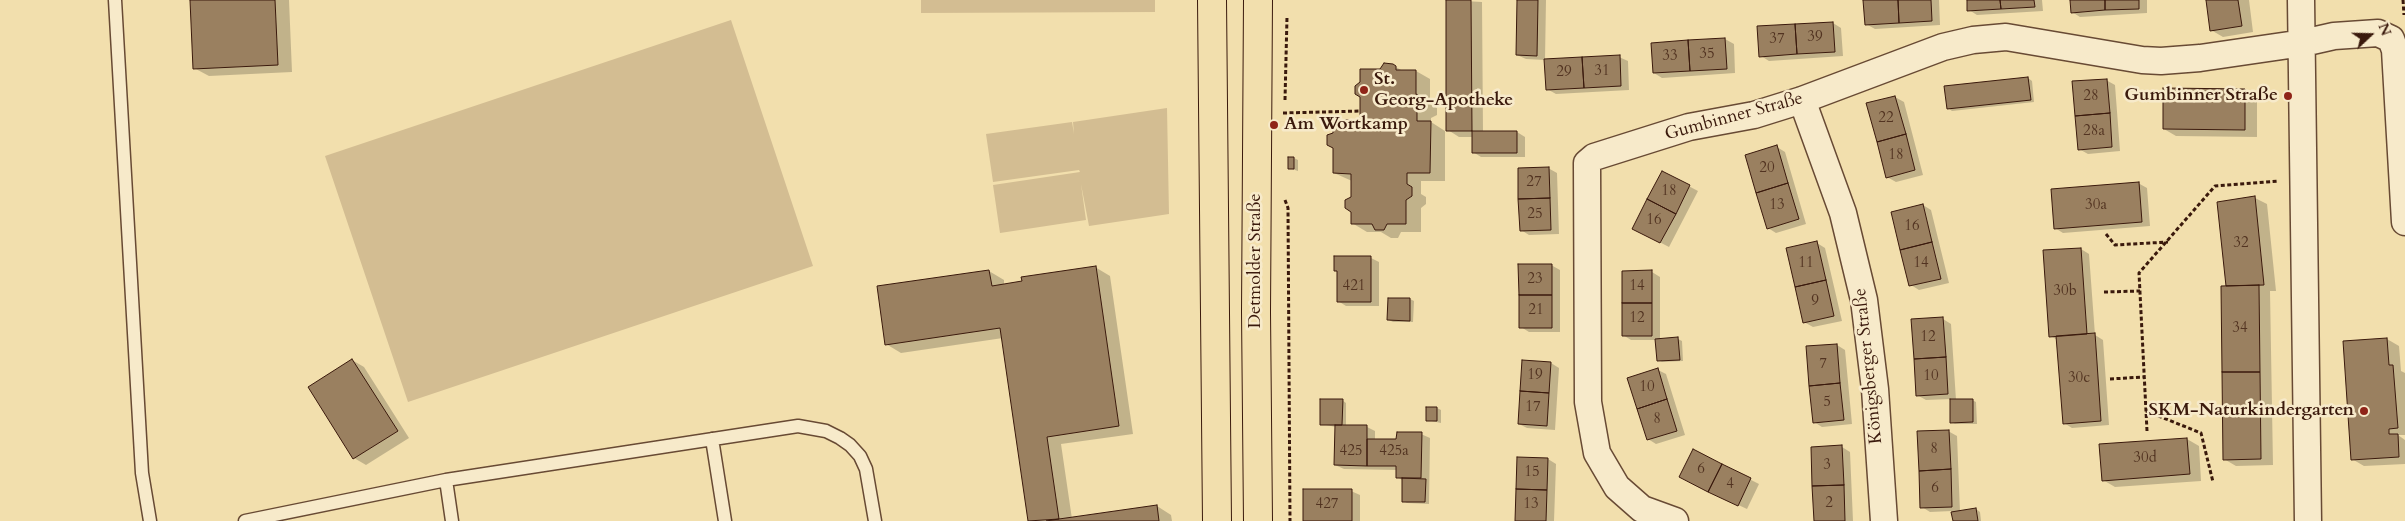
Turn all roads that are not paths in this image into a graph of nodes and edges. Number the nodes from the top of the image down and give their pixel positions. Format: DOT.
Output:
graph roads {
  1 [pos="115,0"];
  2 [pos="1212,0"];
  3 [pos="1258,0"];
  4 [pos="2301,0"];
  5 [pos="2302,43"];
  6 [pos="1802,100"];
  7 [pos="2405,222"];
  8 [pos="712,440"];
  9 [pos="446,480"];
  10 [pos="150,521"];
  11 [pos="246,521"];
  12 [pos="452,521"];
  13 [pos="725,521"];
  14 [pos="875,521"];
  15 [pos="1217,521"];
  16 [pos="1258,521"];
  17 [pos="1675,521"];
  18 [pos="1884,521"];
  19 [pos="2308,521"];
  1 -- 10 [label="lane"];
  2 -- 15 [label="main road"];
  3 -- 16 [label="main road, Detmolder Straße"];
  4 -- 5 [label="street"];
  5 -- 6 [label="street, Gumbinner Straße"];
  5 -- 7 [label="street, Gumbinner Straße"];
  5 -- 19 [label="street"];
  6 -- 17 [label="street, Gumbinner Straße"];
  6 -- 18 [label="street, Königsberger Straße"];
  8 -- 9 [label="lane"];
  8 -- 13 [label="lane"];
  8 -- 14 [label="lane"];
  9 -- 11 [label="lane"];
  9 -- 12 [label="lane"];
}
